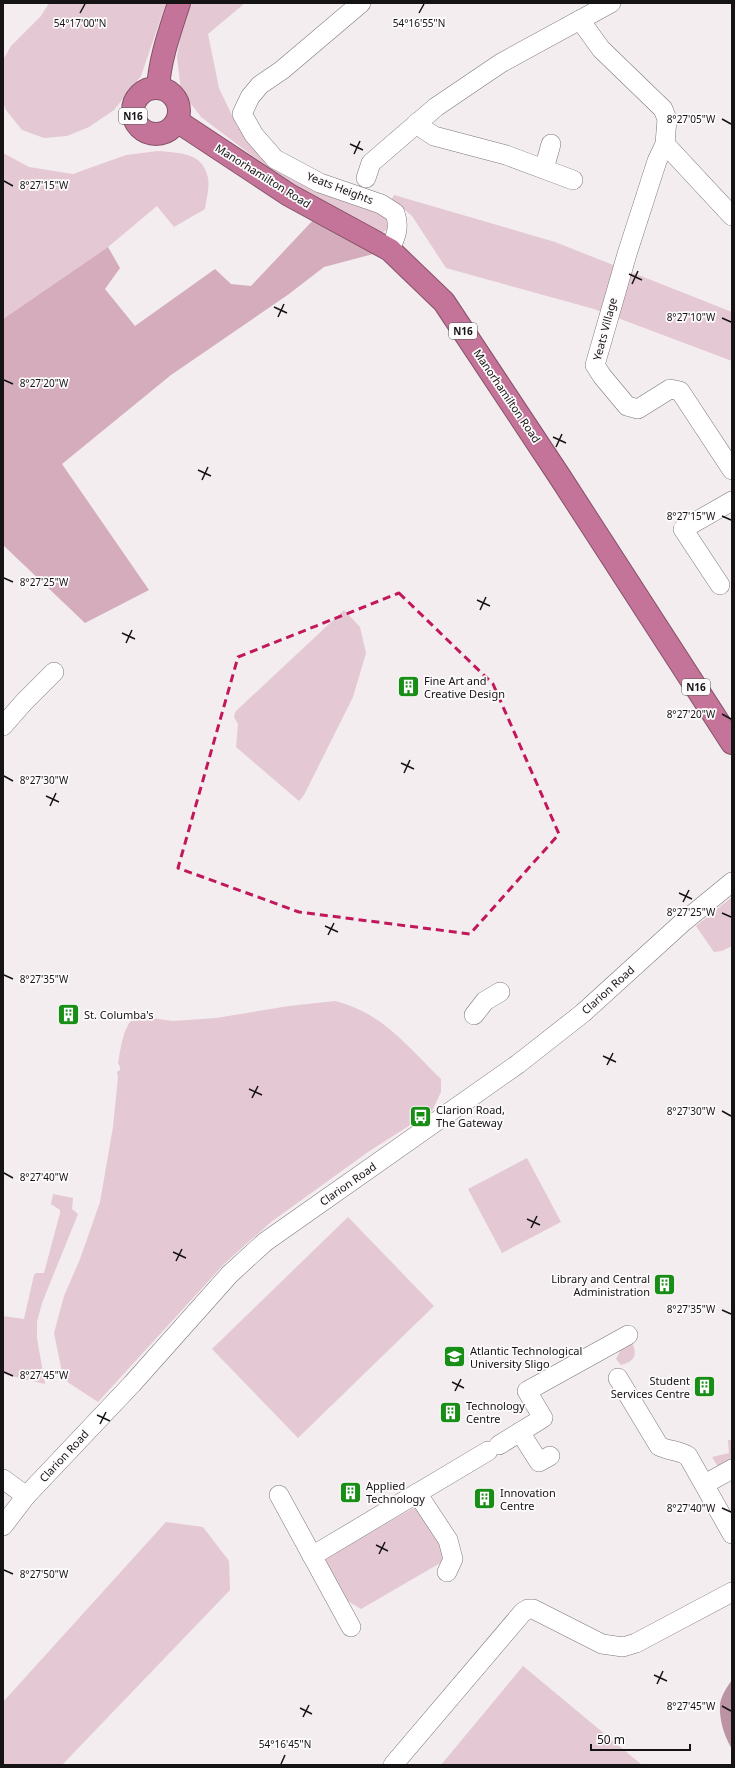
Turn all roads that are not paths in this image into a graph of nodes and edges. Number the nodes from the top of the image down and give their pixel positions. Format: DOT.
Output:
graph roads {
  1 [pos="179,3"];
  2 [pos="362,3"];
  3 [pos="611,3"];
  4 [pos="580,20"];
  5 [pos="158,88"];
  6 [pos="177,121"];
  7 [pos="418,122"];
  8 [pos="551,144"];
  9 [pos="665,144"];
  10 [pos="544,169"];
  11 [pos="366,178"];
  12 [pos="573,180"];
  13 [pos="732,216"];
  14 [pos="390,250"];
  15 [pos="732,470"];
  16 [pos="732,501"];
  17 [pos="720,585"];
  18 [pos="54,672"];
  19 [pos="3,726"];
  20 [pos="732,743"];
  21 [pos="732,882"];
  22 [pos="500,992"];
  23 [pos="474,1015"];
  24 [pos="628,1335"];
  25 [pos="618,1378"];
  26 [pos="520,1432"];
  27 [pos="547,1457"];
  28 [pos="732,1469"];
  29 [pos="3,1479"];
  30 [pos="705,1484"];
  31 [pos="417,1493"];
  32 [pos="279,1495"];
  33 [pos="26,1496"];
  34 [pos="3,1526"];
  35 [pos="732,1534"];
  36 [pos="312,1556"];
  37 [pos="447,1572"];
  38 [pos="732,1592"];
  39 [pos="351,1627"];
  40 [pos="393,1765"];
  1 -- 5 [label="highway"];
  2 -- 14 [label="street, Yeats Heights"];
  3 -- 4 [label="street"];
  4 -- 7 [label="street"];
  4 -- 9 [label="street, Yeats Village"];
  5 -- 6 [label="highway"];
  5 -- 6 [label="highway, N16"];
  6 -- 14 [label="highway, Manorhamilton Road / N16"];
  7 -- 10 [label="street"];
  7 -- 11 [label="street"];
  8 -- 10 [label="street"];
  9 -- 13 [label="street"];
  9 -- 15 [label="street, Yeats Village"];
  10 -- 12 [label="street"];
  14 -- 20 [label="highway, Manorhamilton Road / N16"];
  16 -- 17 [label="street"];
  18 -- 19 [label="street"];
  21 -- 33 [label="street, Clarion Road"];
  22 -- 23 [label="street"];
  24 -- 26 [label="street"];
  25 -- 30 [label="street"];
  26 -- 27 [label="street"];
  26 -- 31 [label="street"];
  28 -- 30 [label="street"];
  29 -- 33 [label="street"];
  30 -- 35 [label="street"];
  31 -- 36 [label="street"];
  31 -- 37 [label="street"];
  32 -- 36 [label="street"];
  33 -- 34 [label="street, Clarion Road"];
  36 -- 39 [label="street"];
  38 -- 40 [label="street"];
}
